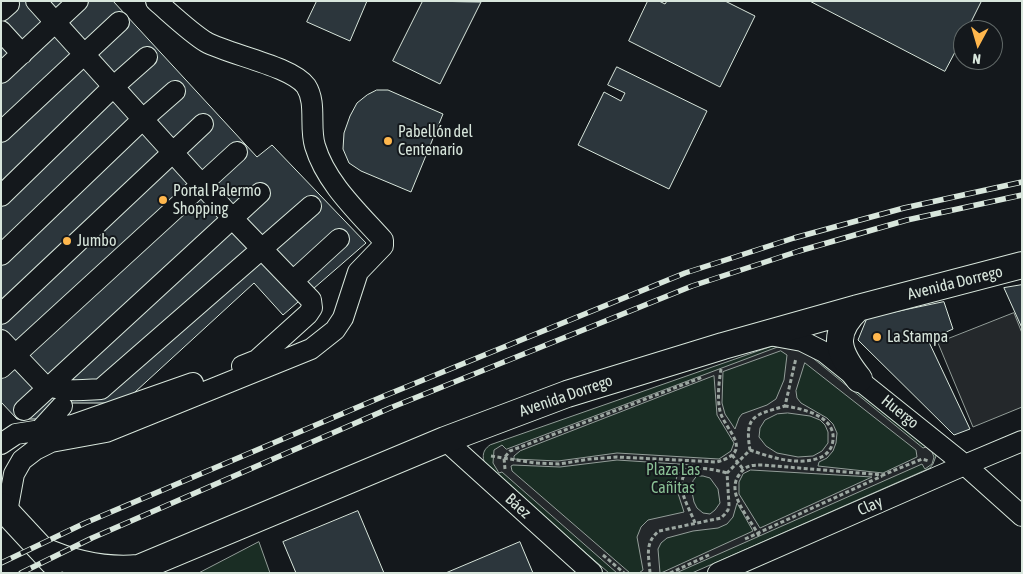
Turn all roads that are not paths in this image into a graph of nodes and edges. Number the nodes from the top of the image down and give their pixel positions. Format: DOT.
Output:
graph roads {
  1 [pos="36,1"];
  2 [pos="78,1"];
  3 [pos="156,1"];
  4 [pos="53,21"];
  5 [pos="120,22"];
  6 [pos="1,31"];
  7 [pos="22,54"];
  8 [pos="84,54"];
  9 [pos="146,57"];
  10 [pos="1,73"];
  11 [pos="113,87"];
  12 [pos="175,91"];
  13 [pos="142,119"];
  14 [pos="203,124"];
  15 [pos="1,132"];
  16 [pos="172,152"];
  17 [pos="237,152"];
  18 [pos="202,184"];
  19 [pos="260,193"];
  20 [pos="1,196"];
  21 [pos="311,206"];
  22 [pos="232,218"];
  23 [pos="339,239"];
  24 [pos="262,249"];
  25 [pos="1,255"];
  26 [pos="1022,265"];
  27 [pos="296,283"];
  28 [pos="858,308"];
  29 [pos="1,314"];
  30 [pos="764,334"];
  31 [pos="1,340"];
  32 [pos="8,362"];
  33 [pos="859,379"];
  34 [pos="48,386"];
  35 [pos="62,406"];
  36 [pos="24,410"];
  37 [pos="40,430"];
  38 [pos="445,440"];
  39 [pos="1022,441"];
  40 [pos="1,444"];
  41 [pos="959,467"];
  42 [pos="4,509"];
  43 [pos="1022,516"];
  44 [pos="44,562"];
  45 [pos="132,570"];
  46 [pos="64,573"];
  47 [pos="592,573"];
  48 [pos="718,573"];
  1 -- 4 [label="street"];
  2 -- 4 [label="street"];
  3 -- 42 [label="street"];
  4 -- 7 [label="street"];
  4 -- 8 [label="street"];
  5 -- 8 [label="street"];
  6 -- 7 [label="street"];
  7 -- 10 [label="street"];
  8 -- 11 [label="street"];
  8 -- 15 [label="street"];
  9 -- 11 [label="street"];
  11 -- 13 [label="street"];
  11 -- 20 [label="street"];
  12 -- 13 [label="street"];
  13 -- 16 [label="street"];
  13 -- 25 [label="street"];
  14 -- 16 [label="street"];
  16 -- 18 [label="street"];
  16 -- 29 [label="street"];
  17 -- 18 [label="street"];
  18 -- 22 [label="street"];
  18 -- 32 [label="street"];
  19 -- 22 [label="street"];
  21 -- 24 [label="street"];
  22 -- 24 [label="street"];
  22 -- 34 [label="street"];
  23 -- 27 [label="street"];
  24 -- 27 [label="street"];
  24 -- 34 [label="street"];
  26 -- 28 [label="main road, Avenida Dorrego"];
  27 -- 37 [label="street"];
  28 -- 30 [label="main road, Avenida Dorrego"];
  28 -- 33 [label="main road"];
  30 -- 33 [label="street, Huergo"];
  30 -- 38 [label="main road, Avenida Dorrego"];
  31 -- 32 [label="street"];
  32 -- 34 [label="street"];
  33 -- 41 [label="street, Huergo"];
  34 -- 36 [label="street"];
  35 -- 37 [label="street"];
  37 -- 40 [label="street"];
  38 -- 45 [label="main road, Avenida Dorrego"];
  38 -- 47 [label="street, Báez"];
  39 -- 41 [label="street, Clay"];
  41 -- 43 [label="street, Huergo"];
  41 -- 48 [label="street, Clay"];
  42 -- 44 [label="main road"];
  44 -- 45 [label="main road"];
  44 -- 46 [label="main road"];
}
